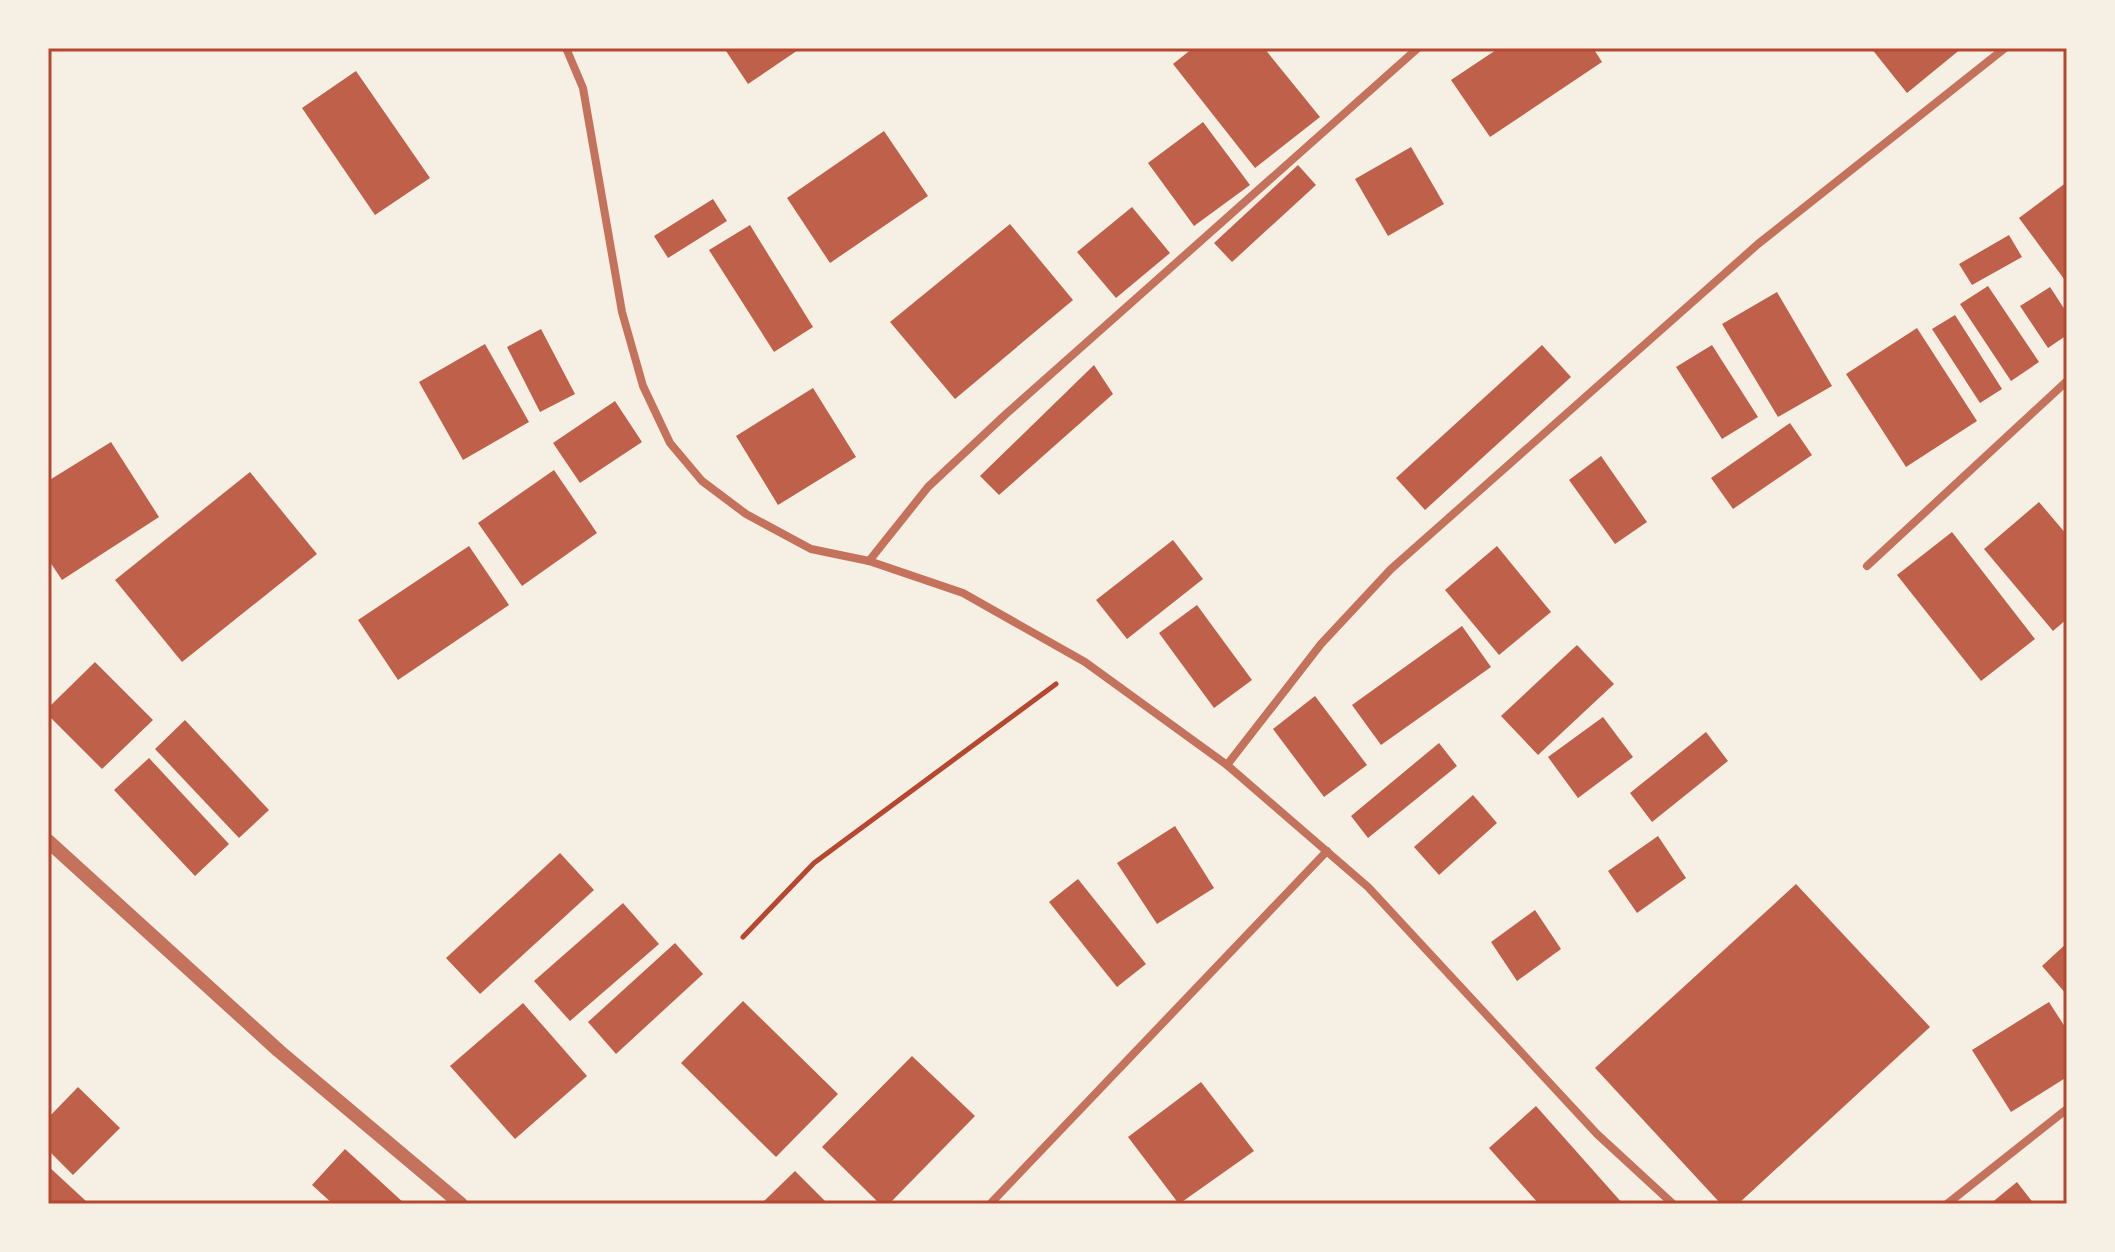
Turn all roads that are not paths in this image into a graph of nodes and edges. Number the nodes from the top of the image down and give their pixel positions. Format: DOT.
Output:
graph roads {
  1 [pos="566,48"];
  2 [pos="1418,48"];
  3 [pos="2005,48"];
  4 [pos="2067,381"];
  5 [pos="869,561"];
  6 [pos="1867,566"];
  7 [pos="1227,765"];
  8 [pos="48,841"];
  9 [pos="1327,851"];
  10 [pos="2067,1109"];
  11 [pos="461,1204"];
  12 [pos="990,1204"];
  13 [pos="1673,1204"];
  14 [pos="1947,1204"];
  1 -- 5 [label="street"];
  2 -- 5 [label="street"];
  3 -- 7 [label="street"];
  4 -- 6 [label="street"];
  5 -- 7 [label="street"];
  7 -- 9 [label="street"];
  8 -- 11 [label="street"];
  9 -- 12 [label="street"];
  9 -- 13 [label="street"];
  10 -- 14 [label="street"];
}
